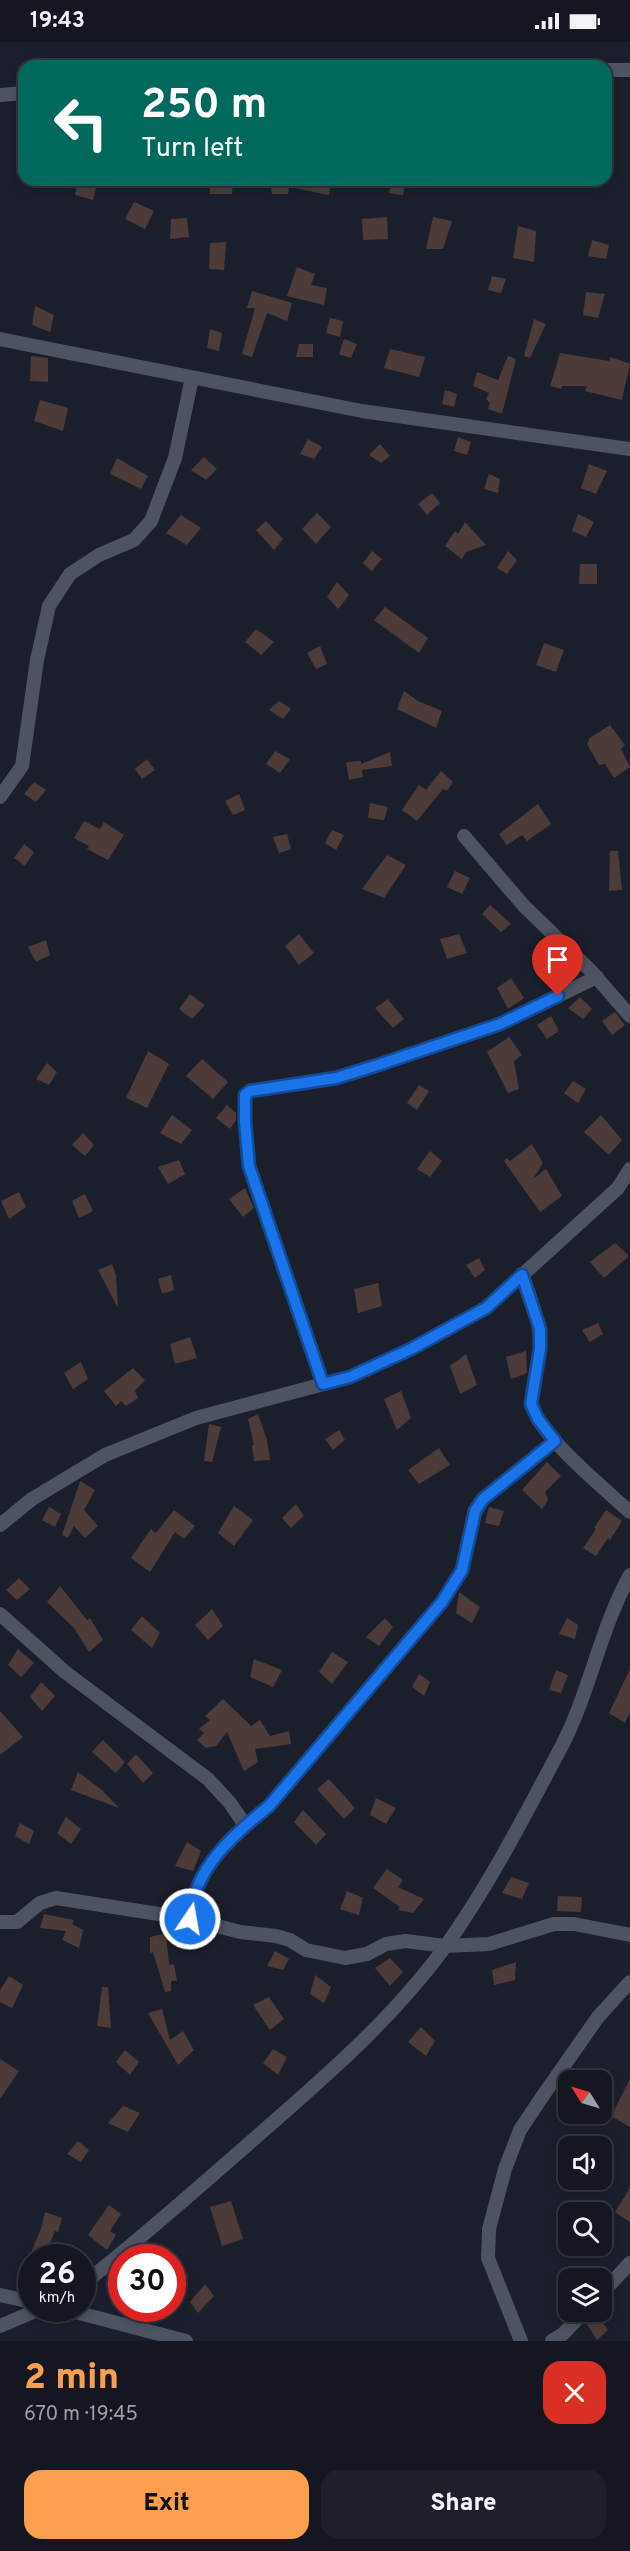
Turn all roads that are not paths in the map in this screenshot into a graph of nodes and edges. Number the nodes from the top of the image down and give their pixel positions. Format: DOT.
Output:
graph roads {
  1 [pos="612,70"];
  2 [pos="630,70"];
  3 [pos="18,94"];
  4 [pos="0,95"];
  5 [pos="0,339"];
  6 [pos="192,378"];
  7 [pos="630,449"];
  8 [pos="0,797"];
  9 [pos="464,836"];
  10 [pos="597,977"];
  11 [pos="630,1016"];
  12 [pos="630,1169"];
  13 [pos="522,1275"];
  14 [pos="323,1384"];
  15 [pos="555,1441"];
  16 [pos="630,1512"];
  17 [pos="0,1525"];
  18 [pos="630,1575"];
  19 [pos="0,1614"];
  20 [pos="245,1825"];
  21 [pos="190,1919"];
  22 [pos="0,1922"];
  23 [pos="630,1935"];
  24 [pos="445,1946"];
  25 [pos="630,1982"];
  26 [pos="630,2263"];
  27 [pos="96,2274"];
  28 [pos="612,2282"];
  29 [pos="0,2295"];
  30 [pos="18,2299"];
  31 [pos="96,2317"];
  32 [pos="18,2318"];
  33 [pos="574,2322"];
  34 [pos="0,2326"];
  35 [pos="186,2341"];
  36 [pos="521,2341"];
  37 [pos="552,2341"];
  1 -- 2 [label="street"];
  3 -- 4 [label="street"];
  5 -- 6 [label="street"];
  6 -- 7 [label="street"];
  6 -- 8 [label="street"];
  9 -- 10 [label="street"];
  10 -- 11 [label="street"];
  10 -- 14 [label="street"];
  12 -- 13 [label="street"];
  13 -- 14 [label="street"];
  13 -- 15 [label="street"];
  14 -- 17 [label="street"];
  15 -- 16 [label="street"];
  15 -- 20 [label="street"];
  18 -- 24 [label="street"];
  19 -- 20 [label="street"];
  20 -- 21 [label="street"];
  21 -- 22 [label="street"];
  21 -- 24 [label="street"];
  23 -- 24 [label="street"];
  24 -- 27 [label="street"];
  25 -- 36 [label="street"];
  26 -- 28 [label="street"];
  29 -- 30 [label="street"];
  31 -- 35 [label="street"];
  32 -- 34 [label="street"];
  33 -- 37 [label="street"];
}
